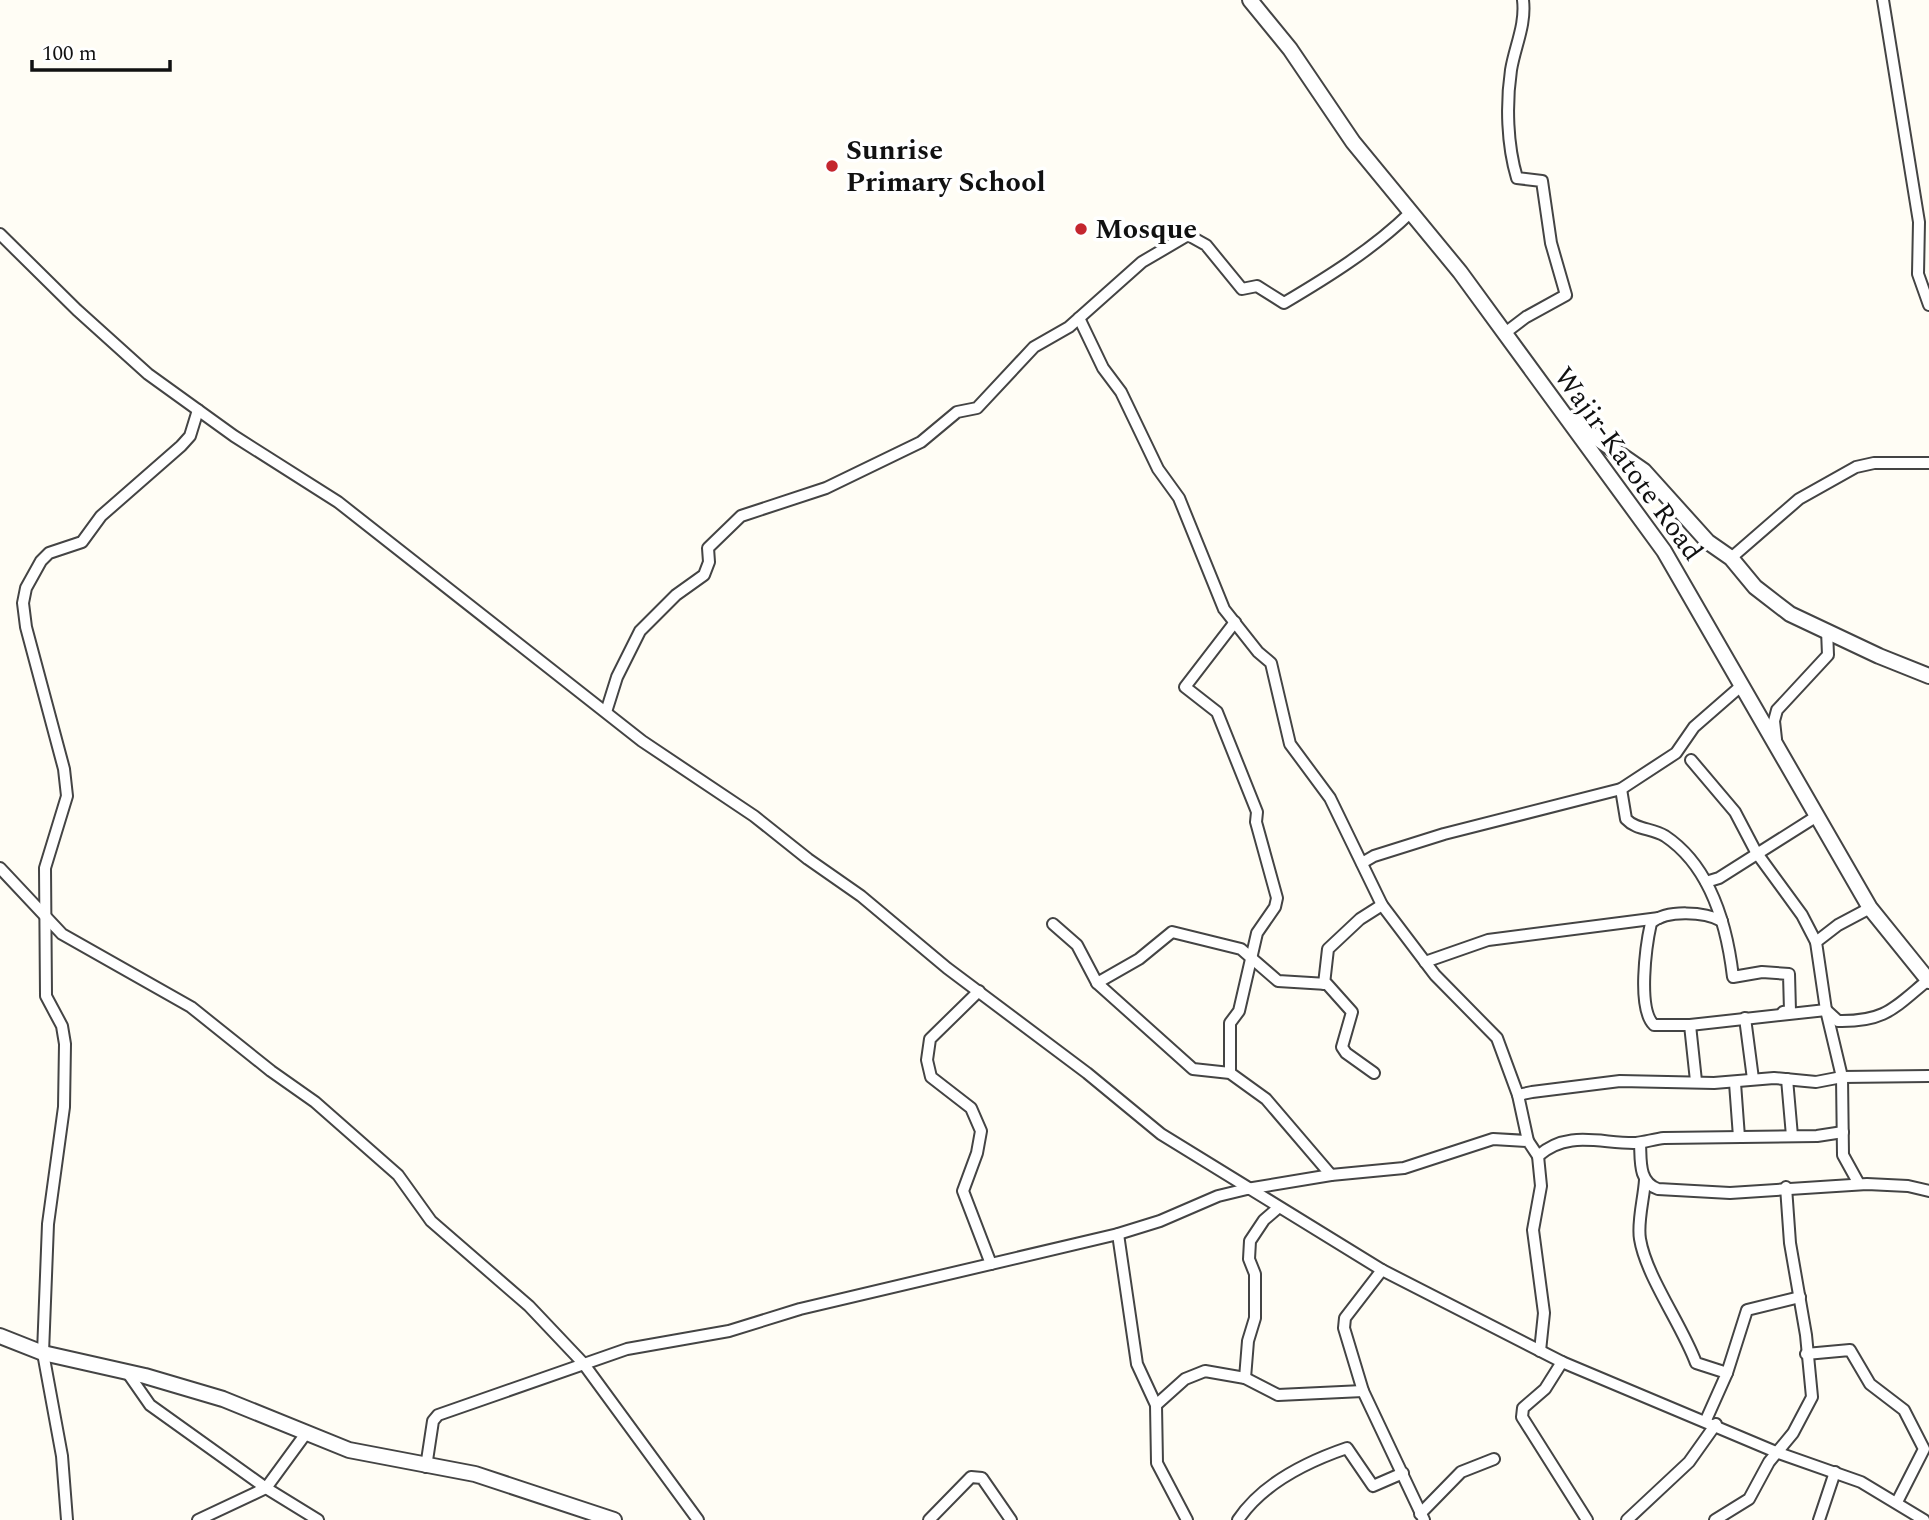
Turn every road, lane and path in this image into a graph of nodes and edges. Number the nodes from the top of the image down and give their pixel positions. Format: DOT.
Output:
graph roads {
  1 [pos="1250,0"];
  2 [pos="1523,0"];
  3 [pos="1882,0"];
  4 [pos="1410,213"];
  5 [pos="0,234"];
  6 [pos="1929,305"];
  7 [pos="1079,318"];
  8 [pos="1505,333"];
  9 [pos="1538,380"];
  10 [pos="198,410"];
  11 [pos="1929,463"];
  12 [pos="1731,558"];
  13 [pos="1235,622"];
  14 [pos="1826,630"];
  15 [pos="1929,676"];
  16 [pos="1741,686"];
  17 [pos="606,712"];
  18 [pos="1776,739"];
  19 [pos="1691,760"];
  20 [pos="1620,789"];
  21 [pos="1817,816"];
  22 [pos="1756,852"];
  23 [pos="1362,863"];
  24 [pos="0,868"];
  25 [pos="1706,882"];
  26 [pos="1382,905"];
  27 [pos="1870,908"];
  28 [pos="44,916"];
  29 [pos="1659,918"];
  30 [pos="1722,921"];
  31 [pos="1053,924"];
  32 [pos="1816,942"];
  33 [pos="1250,955"];
  34 [pos="1425,962"];
  35 [pos="1929,980"];
  36 [pos="1097,983"];
  37 [pos="1324,984"];
  38 [pos="979,991"];
  39 [pos="1826,1010"];
  40 [pos="1745,1018"];
  41 [pos="1690,1025"];
  42 [pos="1230,1073"];
  43 [pos="1374,1073"];
  44 [pos="1929,1076"];
  45 [pos="1842,1077"];
  46 [pos="1753,1079"];
  47 [pos="1787,1079"];
  48 [pos="1696,1081"];
  49 [pos="1735,1083"];
  50 [pos="1518,1095"];
  51 [pos="1843,1132"];
  52 [pos="1792,1136"];
  53 [pos="1740,1137"];
  54 [pos="1528,1141"];
  55 [pos="1640,1143"];
  56 [pos="1538,1156"];
  57 [pos="1331,1174"];
  58 [pos="1645,1180"];
  59 [pos="1859,1184"];
  60 [pos="1786,1187"];
  61 [pos="1247,1189"];
  62 [pos="1929,1191"];
  63 [pos="1278,1208"];
  64 [pos="1118,1234"];
  65 [pos="991,1264"];
  66 [pos="1382,1270"];
  67 [pos="1800,1297"];
  68 [pos="0,1336"];
  69 [pos="1540,1351"];
  70 [pos="43,1353"];
  71 [pos="1806,1354"];
  72 [pos="1562,1362"];
  73 [pos="583,1363"];
  74 [pos="127,1372"];
  75 [pos="1727,1373"];
  76 [pos="1245,1378"];
  77 [pos="1363,1391"];
  78 [pos="1156,1405"];
  79 [pos="1711,1422"];
  80 [pos="307,1432"];
  81 [pos="1776,1452"];
  82 [pos="1494,1459"];
  83 [pos="426,1467"];
  84 [pos="1835,1472"];
  85 [pos="1403,1473"];
  86 [pos="266,1488"];
  87 [pos="1897,1502"];
  88 [pos="1422,1517"];
  89 [pos="67,1520"];
  90 [pos="198,1520"];
  91 [pos="318,1520"];
  92 [pos="614,1520"];
  93 [pos="698,1520"];
  94 [pos="929,1520"];
  95 [pos="1012,1520"];
  96 [pos="1187,1520"];
  97 [pos="1238,1520"];
  98 [pos="1587,1520"];
  99 [pos="1627,1520"];
  100 [pos="1715,1520"];
  101 [pos="1819,1520"];
  102 [pos="1924,1520"];
  1 -- 4 [label="street, Wajir-Katote Road"];
  2 -- 8 [label="street"];
  3 -- 6 [label="street"];
  4 -- 7 [label="street"];
  4 -- 8 [label="street, Wajir-Katote Road"];
  5 -- 10 [label="street"];
  7 -- 13 [label="street"];
  7 -- 17 [label="street"];
  8 -- 9 [label="street, Wajir-Katote Road"];
  9 -- 12 [label="street"];
  9 -- 16 [label="street, Wajir-Katote Road"];
  10 -- 17 [label="street"];
  10 -- 28 [label="street"];
  11 -- 12 [label="street"];
  12 -- 14 [label="street"];
  13 -- 23 [label="street"];
  13 -- 33 [label="street"];
  14 -- 15 [label="street"];
  14 -- 18 [label="street"];
  16 -- 18 [label="street, Wajir-Katote Road"];
  16 -- 20 [label="street"];
  17 -- 38 [label="street"];
  18 -- 21 [label="street, Wajir-Katote Road"];
  19 -- 22 [label="street"];
  20 -- 23 [label="street"];
  20 -- 25 [label="street"];
  21 -- 22 [label="street"];
  21 -- 27 [label="street, Wajir-Katote Road"];
  22 -- 25 [label="street"];
  22 -- 32 [label="street"];
  23 -- 26 [label="street"];
  24 -- 28 [label="street"];
  25 -- 30 [label="street"];
  26 -- 34 [label="street"];
  26 -- 37 [label="street"];
  27 -- 32 [label="street"];
  27 -- 35 [label="street, Wajir-Katote Road"];
  28 -- 70 [label="street"];
  28 -- 73 [label="street"];
  29 -- 30 [label="street"];
  29 -- 34 [label="street"];
  29 -- 41 [label="street"];
  30 -- 40 [label="street"];
  31 -- 36 [label="street"];
  32 -- 39 [label="street"];
  33 -- 36 [label="street"];
  33 -- 37 [label="street"];
  33 -- 42 [label="street"];
  34 -- 50 [label="street"];
  35 -- 39 [label="street"];
  36 -- 42 [label="street"];
  37 -- 43 [label="street"];
  38 -- 61 [label="street"];
  38 -- 65 [label="street"];
  39 -- 40 [label="street"];
  39 -- 45 [label="street"];
  40 -- 41 [label="street"];
  40 -- 46 [label="street"];
  41 -- 48 [label="street"];
  42 -- 57 [label="street"];
  44 -- 45 [label="street"];
  45 -- 47 [label="street"];
  45 -- 51 [label="street"];
  46 -- 47 [label="street"];
  46 -- 49 [label="street"];
  47 -- 52 [label="street"];
  48 -- 49 [label="street"];
  48 -- 50 [label="street"];
  49 -- 53 [label="street"];
  50 -- 54 [label="street"];
  51 -- 52 [label="street"];
  51 -- 59 [label="street"];
  52 -- 53 [label="street"];
  53 -- 55 [label="street"];
  54 -- 56 [label="street"];
  54 -- 57 [label="street"];
  55 -- 56 [label="street"];
  55 -- 58 [label="street"];
  56 -- 69 [label="street"];
  57 -- 61 [label="street"];
  58 -- 60 [label="street"];
  58 -- 75 [label="street"];
  59 -- 60 [label="street"];
  59 -- 62 [label="street"];
  60 -- 67 [label="street"];
  61 -- 63 [label="street"];
  61 -- 64 [label="street"];
  63 -- 66 [label="street"];
  63 -- 76 [label="street"];
  64 -- 65 [label="street"];
  64 -- 78 [label="street"];
  65 -- 73 [label="street"];
  66 -- 69 [label="street"];
  66 -- 77 [label="street"];
  67 -- 71 [label="street"];
  67 -- 75 [label="street"];
  68 -- 70 [label="street"];
  69 -- 72 [label="street"];
  70 -- 74 [label="street"];
  70 -- 89 [label="street"];
  71 -- 81 [label="street"];
  71 -- 87 [label="street"];
  72 -- 79 [label="street"];
  72 -- 98 [label="street"];
  73 -- 83 [label="street"];
  73 -- 93 [label="street"];
  74 -- 80 [label="street"];
  74 -- 86 [label="street"];
  75 -- 79 [label="street"];
  76 -- 77 [label="street"];
  76 -- 78 [label="street"];
  77 -- 85 [label="street"];
  78 -- 96 [label="street"];
  79 -- 81 [label="street"];
  79 -- 99 [label="street"];
  80 -- 83 [label="street"];
  80 -- 86 [label="street"];
  81 -- 84 [label="street"];
  81 -- 100 [label="street"];
  82 -- 88 [label="street"];
  83 -- 92 [label="street"];
  84 -- 87 [label="street"];
  84 -- 101 [label="street"];
  85 -- 88 [label="street"];
  85 -- 97 [label="street"];
  86 -- 90 [label="street"];
  86 -- 91 [label="street"];
  87 -- 102 [label="street"];
  94 -- 95 [label="street"];
}
